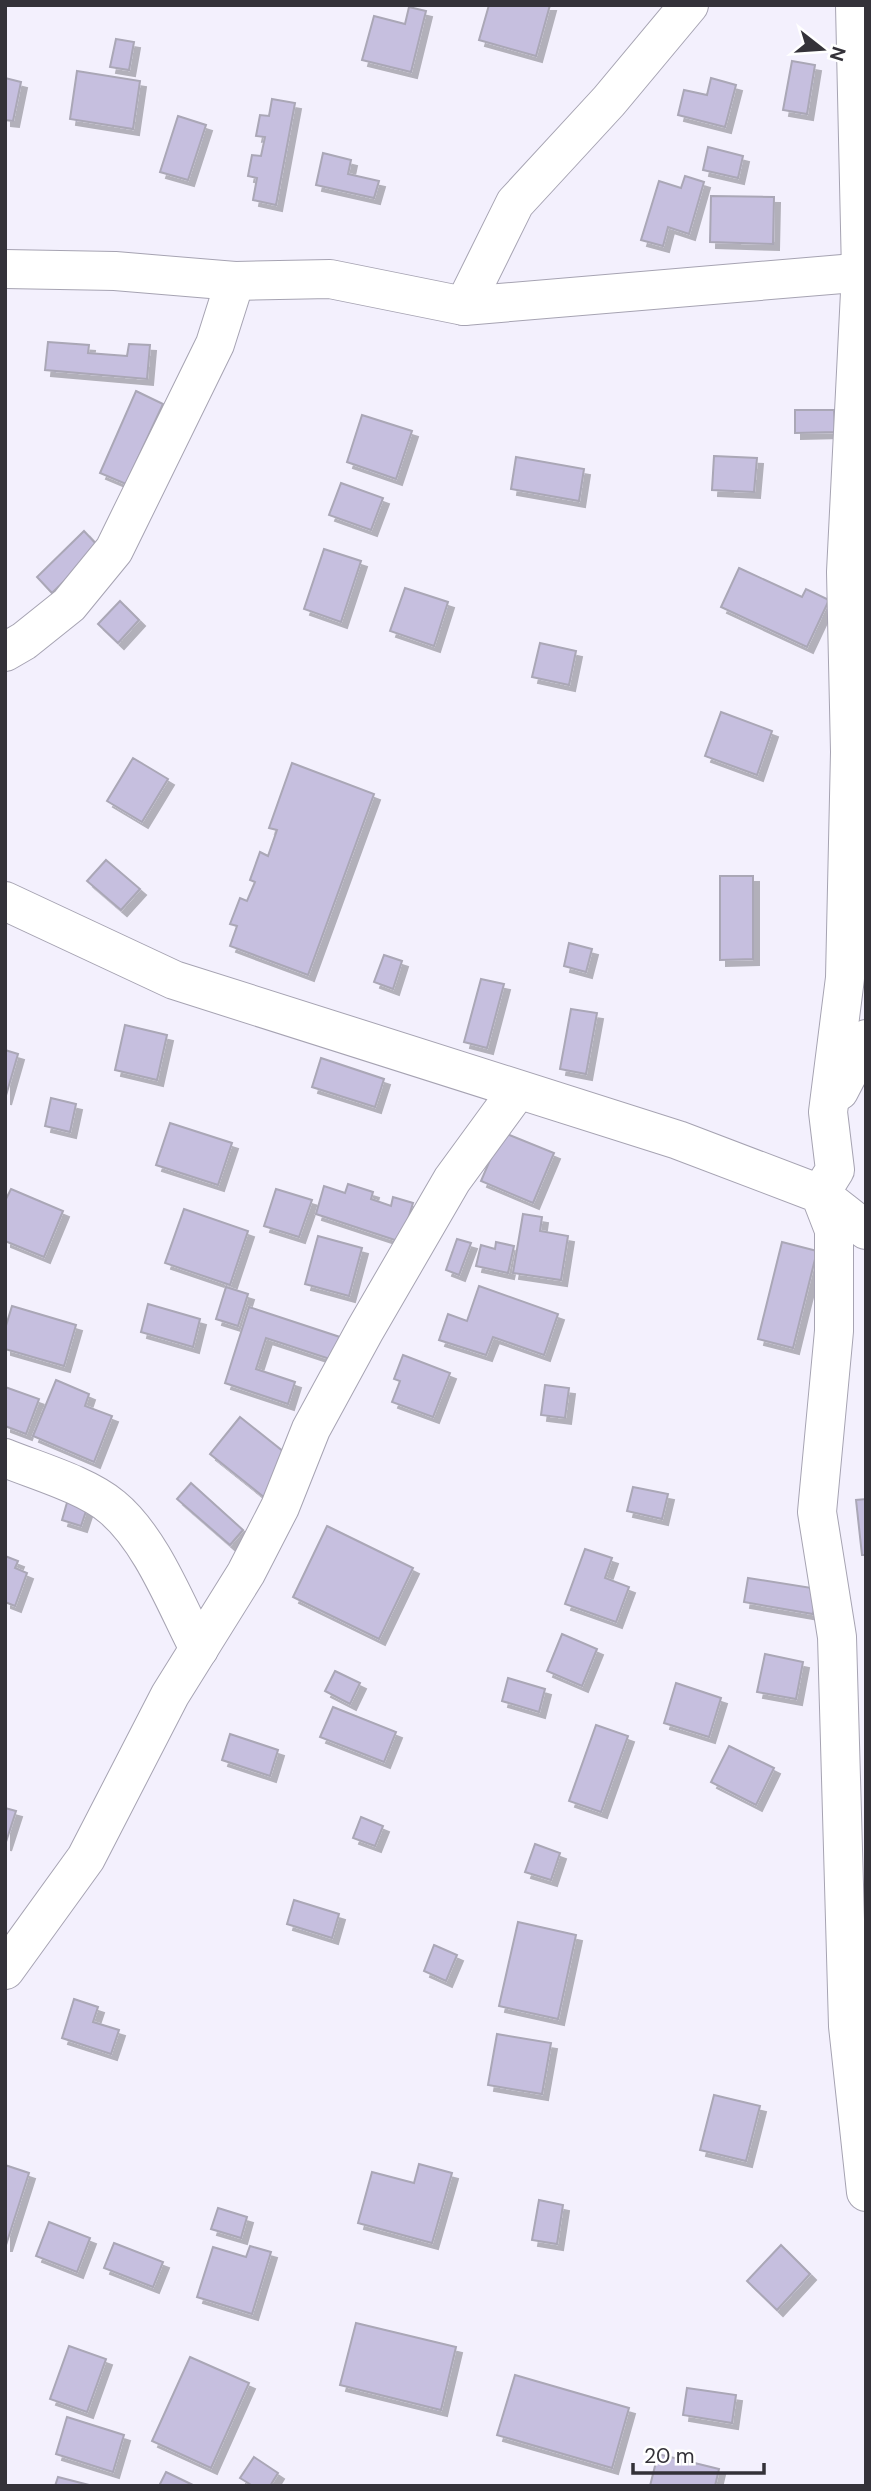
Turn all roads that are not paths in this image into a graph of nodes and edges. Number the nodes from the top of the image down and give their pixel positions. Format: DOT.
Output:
graph roads {
  1 [pos="689,5"];
  2 [pos="855,5"];
  3 [pos="5,270"];
  4 [pos="864,272"];
  5 [pos="235,281"];
  6 [pos="464,306"];
  7 [pos="5,652"];
  8 [pos="5,901"];
  9 [pos="866,1039"];
  10 [pos="517,1091"];
  11 [pos="828,1112"];
  12 [pos="820,1194"];
  13 [pos="866,1230"];
  14 [pos="5,1458"];
  15 [pos="199,1649"];
  16 [pos="5,1970"];
  17 [pos="866,2192"];
  1 -- 6 [label="street"];
  2 -- 4 [label="street"];
  3 -- 5 [label="street"];
  4 -- 6 [label="street"];
  4 -- 11 [label="street"];
  5 -- 6 [label="street"];
  5 -- 7 [label="street"];
  8 -- 10 [label="street"];
  9 -- 11 [label="street"];
  10 -- 12 [label="street"];
  10 -- 15 [label="street"];
  11 -- 12 [label="street"];
  12 -- 13 [label="street"];
  12 -- 17 [label="street"];
  14 -- 15 [label="street"];
  15 -- 16 [label="street"];
}
